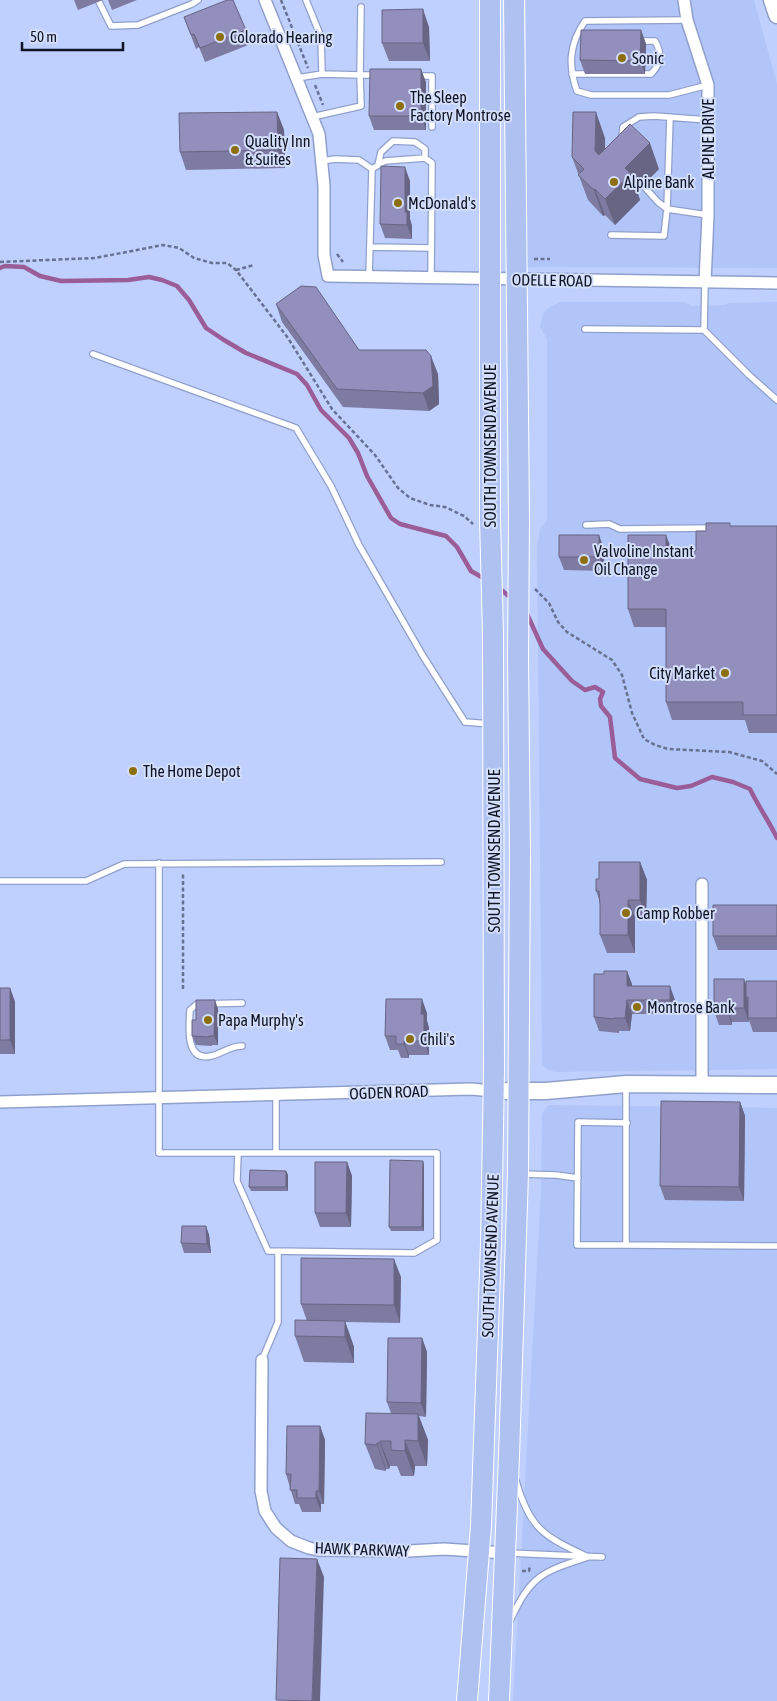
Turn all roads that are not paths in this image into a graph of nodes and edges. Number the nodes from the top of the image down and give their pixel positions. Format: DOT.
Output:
graph roads {
  1 [pos="98,0"];
  2 [pos="198,0"];
  3 [pos="265,0"];
  4 [pos="306,0"];
  5 [pos="490,0"];
  6 [pos="514,0"];
  7 [pos="684,0"];
  8 [pos="772,0"];
  9 [pos="361,7"];
  10 [pos="777,15"];
  11 [pos="687,20"];
  12 [pos="574,41"];
  13 [pos="584,41"];
  14 [pos="634,41"];
  15 [pos="322,74"];
  16 [pos="572,74"];
  17 [pos="360,75"];
  18 [pos="387,75"];
  19 [pos="414,76"];
  20 [pos="297,78"];
  21 [pos="708,85"];
  22 [pos="312,117"];
  23 [pos="670,117"];
  24 [pos="708,120"];
  25 [pos="432,127"];
  26 [pos="621,142"];
  27 [pos="425,158"];
  28 [pos="322,161"];
  29 [pos="375,167"];
  30 [pos="636,177"];
  31 [pos="667,209"];
  32 [pos="708,215"];
  33 [pos="611,235"];
  34 [pos="370,247"];
  35 [pos="432,248"];
  36 [pos="369,277"];
  37 [pos="431,278"];
  38 [pos="491,279"];
  39 [pos="517,279"];
  40 [pos="705,282"];
  41 [pos="777,283"];
  42 [pos="585,329"];
  43 [pos="704,330"];
  44 [pos="93,354"];
  45 [pos="777,400"];
  46 [pos="586,525"];
  47 [pos="722,528"];
  48 [pos="493,724"];
  49 [pos="441,862"];
  50 [pos="160,863"];
  51 [pos="0,881"];
  52 [pos="702,884"];
  53 [pos="242,1004"];
  54 [pos="242,1046"];
  55 [pos="626,1084"];
  56 [pos="702,1084"];
  57 [pos="777,1085"];
  58 [pos="494,1090"];
  59 [pos="518,1090"];
  60 [pos="276,1095"];
  61 [pos="158,1098"];
  62 [pos="0,1102"];
  63 [pos="627,1123"];
  64 [pos="238,1153"];
  65 [pos="276,1153"];
  66 [pos="518,1174"];
  67 [pos="578,1178"];
  68 [pos="626,1245"];
  69 [pos="777,1246"];
  70 [pos="278,1252"];
  71 [pos="262,1360"];
  72 [pos="509,1456"];
  73 [pos="479,1551"];
  74 [pos="505,1553"];
  75 [pos="588,1557"];
  76 [pos="602,1557"];
  77 [pos="502,1639"];
  78 [pos="467,1701"];
  79 [pos="499,1701"];
  1 -- 2 [label="lane"];
  3 -- 20 [label="street"];
  4 -- 15 [label="lane"];
  5 -- 38 [label="highway, SOUTH TOWNSEND AVENUE"];
  6 -- 39 [label="highway, SOUTH TOWNSEND AVENUE"];
  7 -- 11 [label="street, ALPINE DRIVE"];
  8 -- 10 [label="street"];
  9 -- 17 [label="lane"];
  11 -- 12 [label="lane"];
  11 -- 21 [label="street, ALPINE DRIVE"];
  12 -- 13 [label="lane"];
  12 -- 16 [label="lane"];
  14 -- 16 [label="lane"];
  15 -- 17 [label="lane"];
  15 -- 20 [label="lane"];
  16 -- 21 [label="lane"];
  17 -- 18 [label="lane"];
  17 -- 22 [label="lane"];
  19 -- 25 [label="lane"];
  20 -- 22 [label="street"];
  21 -- 24 [label="street, ALPINE DRIVE"];
  22 -- 28 [label="street"];
  23 -- 24 [label="lane"];
  23 -- 26 [label="lane"];
  23 -- 31 [label="lane"];
  24 -- 32 [label="street, ALPINE DRIVE"];
  27 -- 29 [label="lane"];
  27 -- 29 [label="lane"];
  27 -- 35 [label="lane"];
  28 -- 29 [label="lane"];
  28 -- 36 [label="street, ODELLE ROAD"];
  29 -- 34 [label="lane"];
  30 -- 31 [label="lane"];
  31 -- 32 [label="lane"];
  31 -- 33 [label="lane"];
  32 -- 40 [label="street, ALPINE DRIVE"];
  34 -- 35 [label="lane"];
  34 -- 36 [label="lane"];
  35 -- 37 [label="lane"];
  36 -- 37 [label="street, ODELLE ROAD"];
  37 -- 38 [label="street, ODELLE ROAD"];
  38 -- 39 [label="street, ODELLE ROAD"];
  38 -- 48 [label="highway, SOUTH TOWNSEND AVENUE, bridge"];
  39 -- 40 [label="street, ODELLE ROAD"];
  39 -- 59 [label="highway, SOUTH TOWNSEND AVENUE, bridge"];
  40 -- 41 [label="street, ODELLE ROAD"];
  40 -- 43 [label="lane"];
  42 -- 43 [label="lane"];
  43 -- 45 [label="lane"];
  44 -- 48 [label="lane"];
  46 -- 47 [label="lane"];
  48 -- 58 [label="highway, SOUTH TOWNSEND AVENUE"];
  49 -- 50 [label="lane"];
  50 -- 51 [label="lane"];
  50 -- 61 [label="lane"];
  52 -- 56 [label="street"];
  53 -- 54 [label="lane"];
  55 -- 56 [label="street, OGDEN ROAD"];
  55 -- 59 [label="street, OGDEN ROAD"];
  55 -- 63 [label="lane"];
  56 -- 57 [label="street, OGDEN ROAD"];
  58 -- 59 [label="street, OGDEN ROAD"];
  58 -- 60 [label="street, OGDEN ROAD"];
  58 -- 73 [label="highway, SOUTH TOWNSEND AVENUE"];
  59 -- 66 [label="highway, SOUTH TOWNSEND AVENUE"];
  60 -- 61 [label="street, OGDEN ROAD"];
  60 -- 65 [label="lane"];
  61 -- 62 [label="street, OGDEN ROAD"];
  61 -- 64 [label="lane"];
  63 -- 67 [label="lane"];
  63 -- 68 [label="lane"];
  64 -- 65 [label="lane"];
  64 -- 70 [label="lane"];
  65 -- 70 [label="lane"];
  66 -- 67 [label="lane"];
  66 -- 72 [label="highway, SOUTH TOWNSEND AVENUE"];
  67 -- 68 [label="lane"];
  68 -- 69 [label="lane"];
  70 -- 71 [label="lane"];
  71 -- 73 [label="street, HAWK PARKWAY"];
  72 -- 74 [label="highway, SOUTH TOWNSEND AVENUE"];
  72 -- 75 [label="lane"];
  73 -- 74 [label="street, HAWK PARKWAY"];
  73 -- 78 [label="highway, SOUTH TOWNSEND AVENUE"];
  74 -- 75 [label="lane"];
  74 -- 77 [label="highway, SOUTH TOWNSEND AVENUE"];
  75 -- 76 [label="lane"];
  75 -- 77 [label="lane"];
  77 -- 79 [label="highway, SOUTH TOWNSEND AVENUE"];
}
